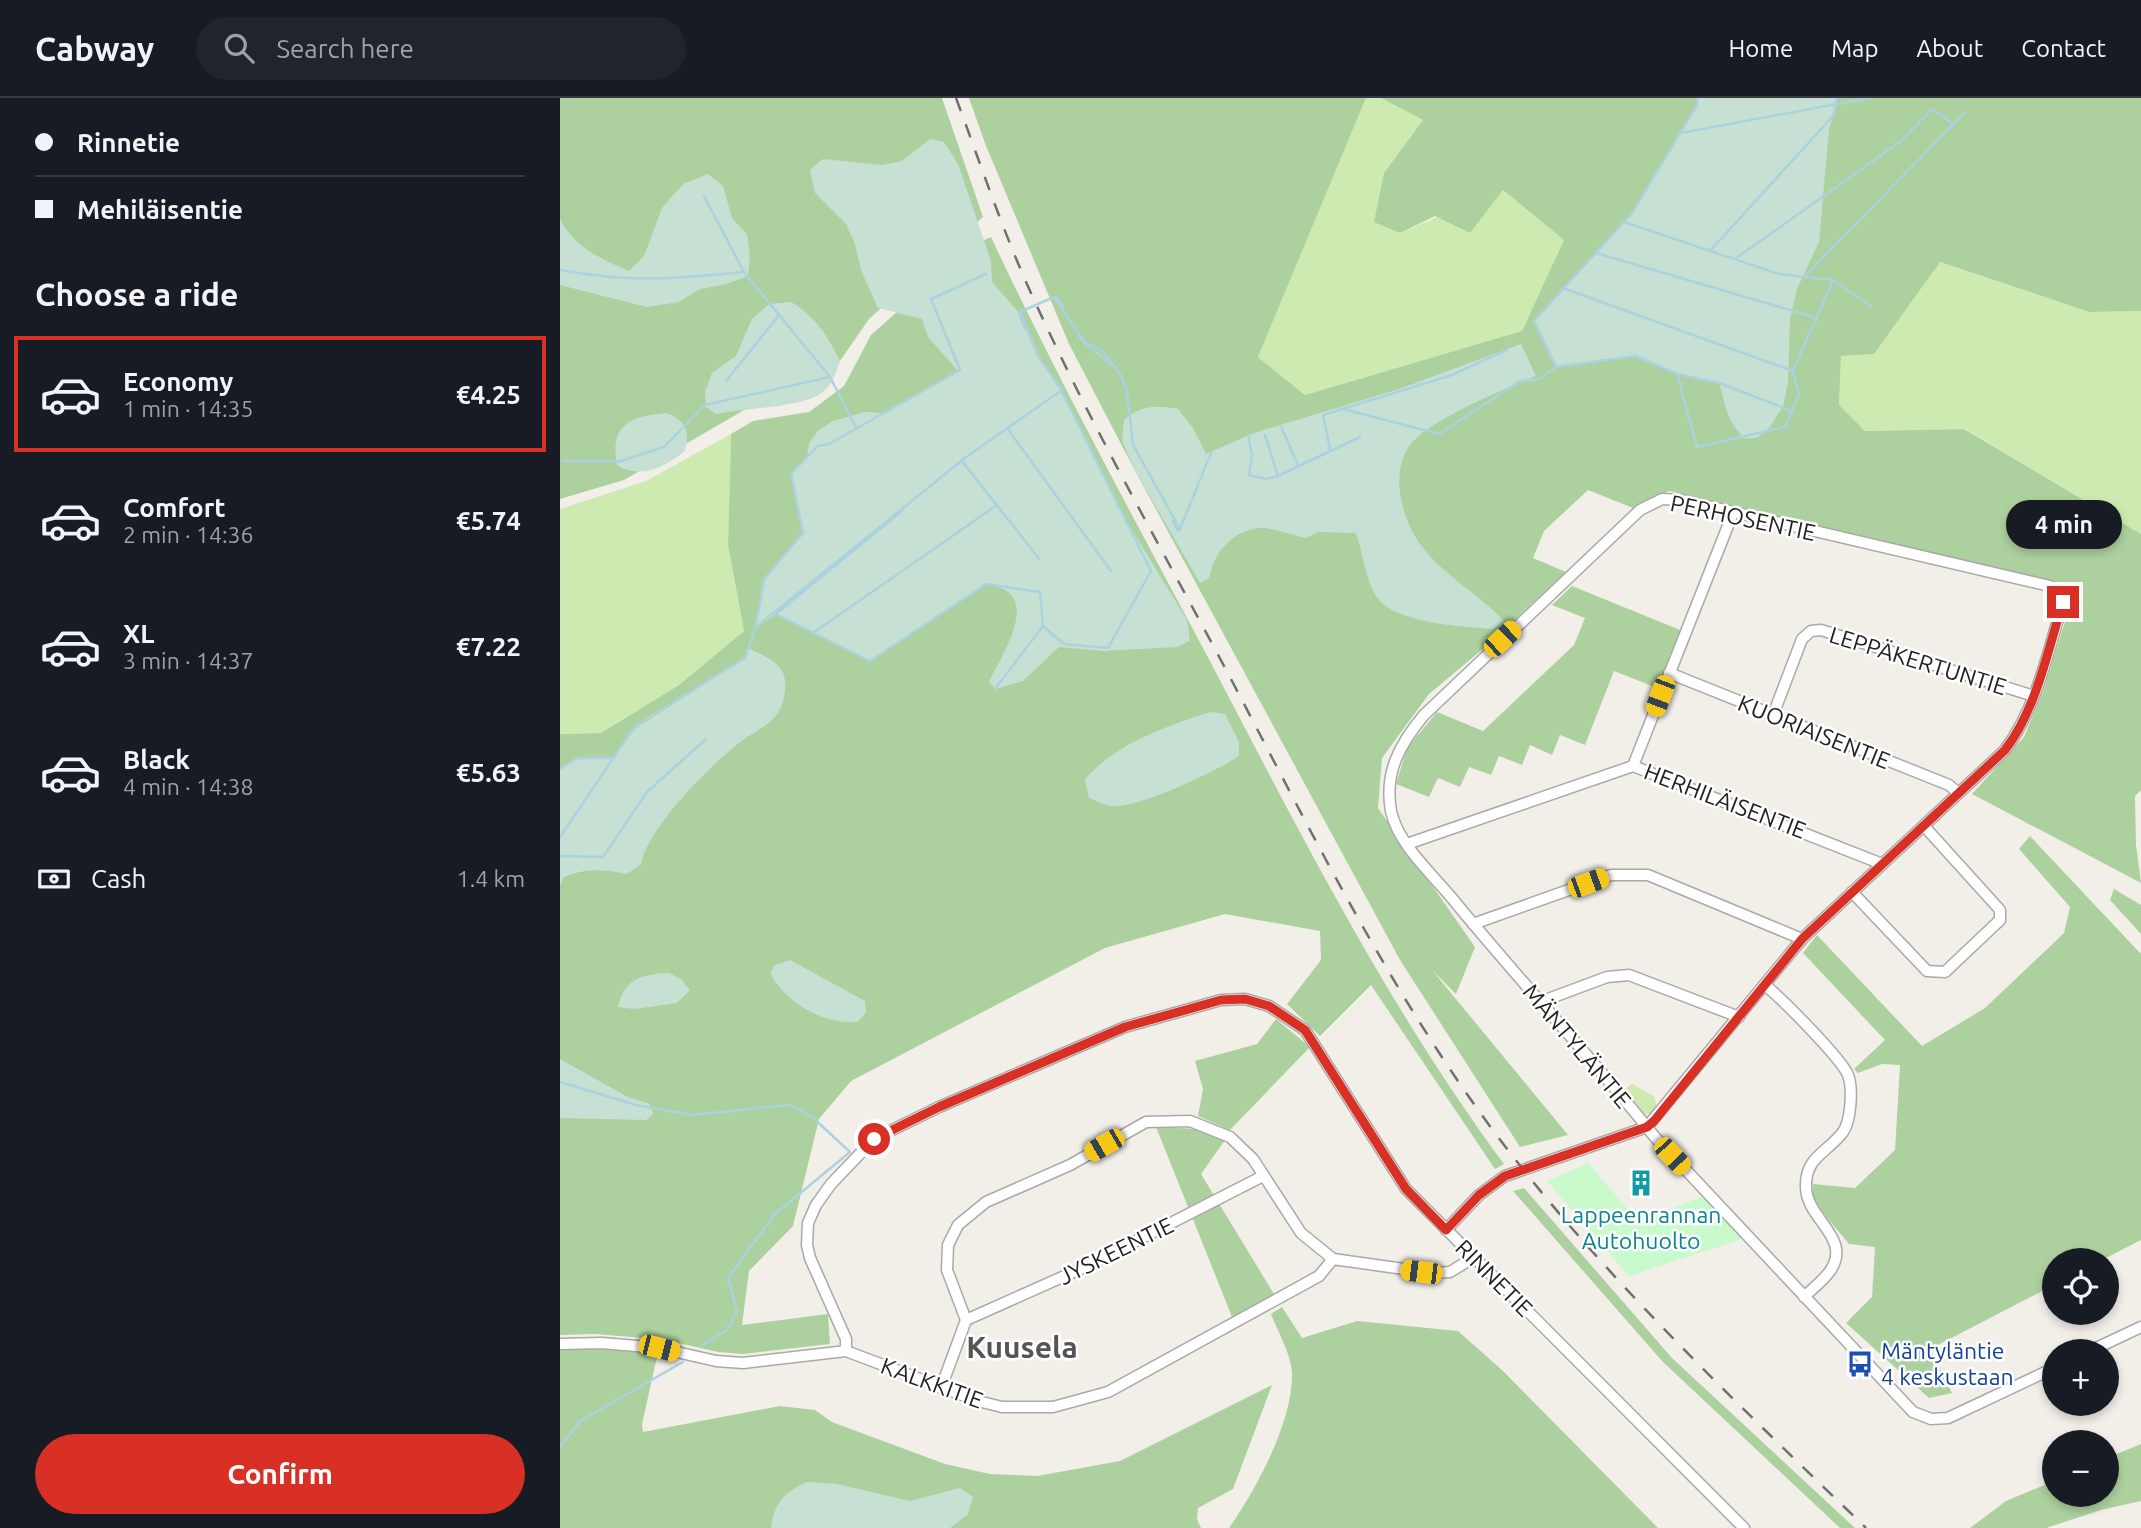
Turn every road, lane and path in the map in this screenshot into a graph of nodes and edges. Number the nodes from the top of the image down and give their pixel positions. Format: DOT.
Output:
graph roads {
  1 [pos="1733,513"];
  2 [pos="1669,673"];
  3 [pos="2034,696"];
  4 [pos="1773,715"];
  5 [pos="1633,766"];
  6 [pos="1958,793"];
  7 [pos="1924,826"];
  8 [pos="1407,844"];
  9 [pos="1882,863"];
  10 [pos="1853,892"];
  11 [pos="1472,924"];
  12 [pos="1802,939"];
  13 [pos="1765,985"];
  14 [pos="1539,1002"];
  15 [pos="1739,1017"];
  16 [pos="1647,1127"];
  17 [pos="1264,1176"];
  18 [pos="1446,1230"];
  19 [pos="1473,1258"];
  20 [pos="1333,1259"];
  21 [pos="1804,1297"];
  22 [pos="966,1320"];
  23 [pos="2141,1327"];
  24 [pos="2116,1339"];
  25 [pos="560,1344"];
  26 [pos="846,1352"];
  27 [pos="2042,1374"];
  28 [pos="941,1388"];
  29 [pos="1744,1528"];
  1 -- 2 [label="street"];
  1 -- 3 [label="street, PERHOSENTIE"];
  1 -- 8 [label="street, PERHOSENTIE"];
  2 -- 4 [label="street, KUORIAISENTIE"];
  2 -- 5 [label="street"];
  3 -- 4 [label="street, LEPPÄKERTUNTIE"];
  3 -- 6 [label="street"];
  4 -- 6 [label="street, KUORIAISENTIE"];
  5 -- 8 [label="street, HERHILÄISENTIE"];
  5 -- 9 [label="street, HERHILÄISENTIE"];
  6 -- 7 [label="street"];
  7 -- 9 [label="street"];
  7 -- 10 [label="street"];
  8 -- 11 [label="street, MÄNTYLÄNTIE"];
  9 -- 10 [label="street"];
  10 -- 12 [label="street"];
  11 -- 12 [label="street"];
  11 -- 14 [label="street, MÄNTYLÄNTIE"];
  12 -- 13 [label="street"];
  13 -- 15 [label="street"];
  13 -- 21 [label="street"];
  14 -- 15 [label="street"];
  14 -- 16 [label="street, MÄNTYLÄNTIE"];
  15 -- 16 [label="street"];
  16 -- 18 [label="street"];
  16 -- 21 [label="street, MÄNTYLÄNTIE"];
  17 -- 20 [label="street"];
  17 -- 22 [label="street, JYSKEENTIE"];
  17 -- 22 [label="street"];
  18 -- 19 [label="street, RINNETIE"];
  18 -- 26 [label="street, RINNETIE"];
  19 -- 20 [label="street"];
  19 -- 29 [label="street, RINNETIE"];
  20 -- 28 [label="street, KALKKITIE"];
  21 -- 27 [label="street, MÄNTYLÄNTIE"];
  22 -- 28 [label="street"];
  23 -- 24 [label="street"];
  25 -- 26 [label="street, KALKKITIE"];
  26 -- 28 [label="street, KALKKITIE"];
}
